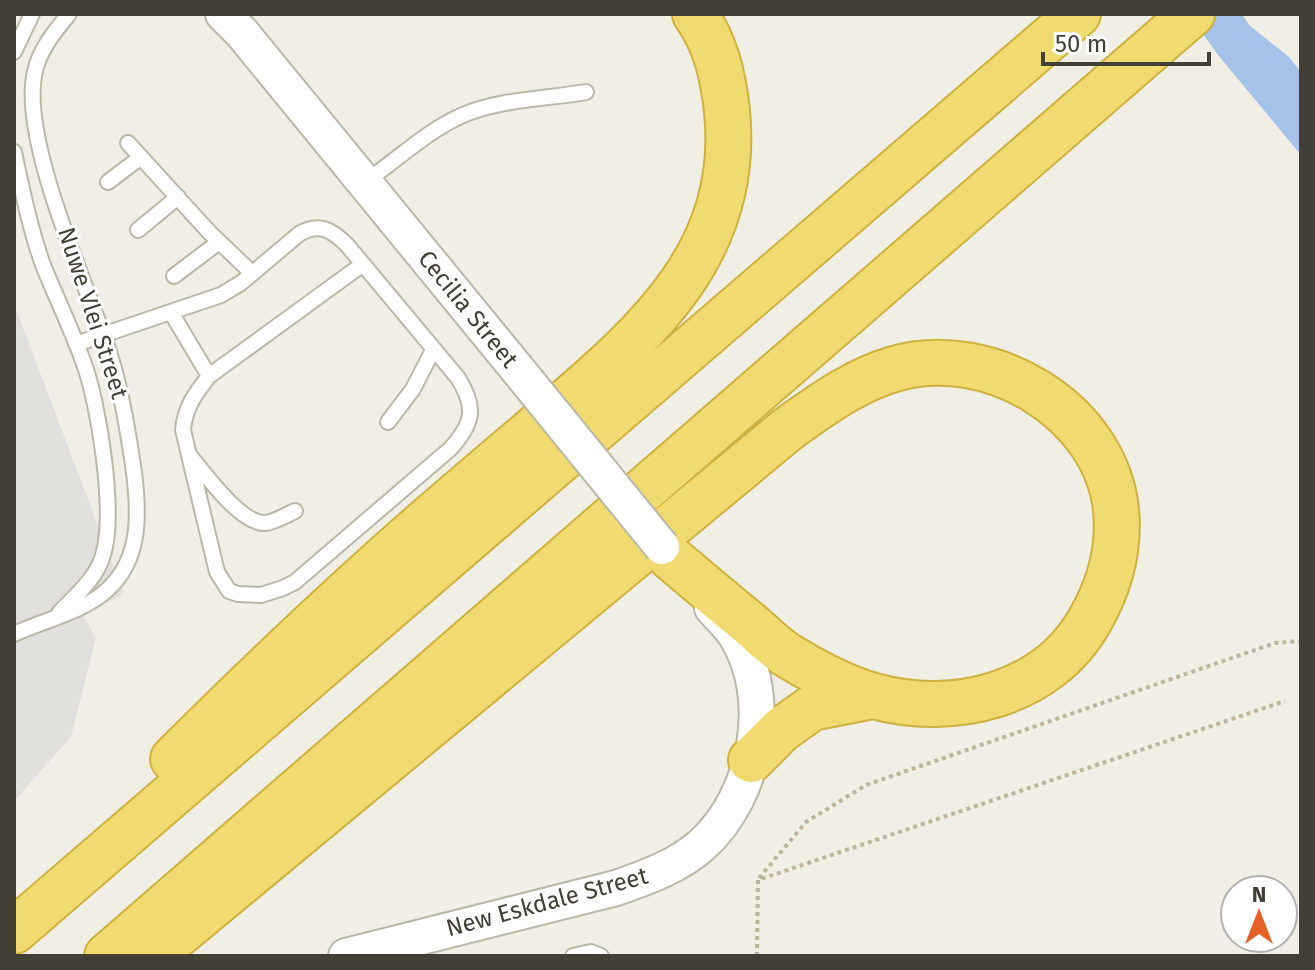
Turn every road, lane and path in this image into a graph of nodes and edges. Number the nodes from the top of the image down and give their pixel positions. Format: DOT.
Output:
graph roads {
  1 [pos="32,14"];
  2 [pos="69,14"];
  3 [pos="223,14"];
  4 [pos="242,14"];
  5 [pos="695,14"];
  6 [pos="1192,14"];
  7 [pos="1066,25"];
  8 [pos="18,27"];
  9 [pos="14,52"];
  10 [pos="265,61"];
  11 [pos="586,92"];
  12 [pos="128,143"];
  13 [pos="14,152"];
  14 [pos="141,157"];
  15 [pos="108,182"];
  16 [pos="365,182"];
  17 [pos="178,197"];
  18 [pos="138,230"];
  19 [pos="219,242"];
  20 [pos="363,264"];
  21 [pos="252,273"];
  22 [pos="174,276"];
  23 [pos="172,314"];
  24 [pos="102,334"];
  25 [pos="76,344"];
  26 [pos="433,350"];
  27 [pos="209,376"];
  28 [pos="388,422"];
  29 [pos="186,451"];
  30 [pos="295,511"];
  31 [pos="666,553"];
  32 [pos="55,616"];
  33 [pos="14,634"];
  34 [pos="1301,641"];
  35 [pos="873,696"];
  36 [pos="1285,701"];
  37 [pos="751,760"];
  38 [pos="758,880"];
  39 [pos="14,915"];
  40 [pos="14,931"];
  41 [pos="107,956"];
  42 [pos="152,956"];
  43 [pos="346,956"];
  44 [pos="573,956"];
  45 [pos="601,956"];
  46 [pos="757,956"];
  1 -- 8 [label="lane"];
  2 -- 24 [label="lane, Nuwe Vlei Street"];
  3 -- 10 [label="street, Cecilia Street"];
  4 -- 10 [label="street, Cecilia Street"];
  5 -- 39 [label="highway"];
  6 -- 41 [label="highway"];
  7 -- 40 [label="highway"];
  8 -- 9 [label="lane"];
  10 -- 16 [label="street, Cecilia Street"];
  11 -- 16 [label="lane"];
  12 -- 14 [label="lane"];
  13 -- 25 [label="lane, Nuwe Vlei Street"];
  14 -- 15 [label="lane"];
  14 -- 17 [label="lane"];
  16 -- 31 [label="street, Cecilia Street, bridge"];
  17 -- 18 [label="lane"];
  17 -- 19 [label="lane"];
  19 -- 21 [label="lane"];
  19 -- 22 [label="lane"];
  20 -- 21 [label="lane"];
  20 -- 26 [label="lane"];
  20 -- 27 [label="lane"];
  21 -- 23 [label="lane"];
  23 -- 24 [label="lane"];
  23 -- 27 [label="lane"];
  24 -- 25 [label="lane"];
  24 -- 32 [label="lane, Nuwe Vlei Street"];
  25 -- 32 [label="lane, Nuwe Vlei Street"];
  26 -- 28 [label="lane"];
  26 -- 29 [label="lane"];
  27 -- 29 [label="lane"];
  29 -- 30 [label="lane"];
  31 -- 35 [label="highway"];
  31 -- 37 [label="street, New Eskdale Street"];
  32 -- 33 [label="lane"];
  34 -- 38 [label="path"];
  35 -- 37 [label="highway"];
  35 -- 42 [label="highway"];
  36 -- 38 [label="path"];
  37 -- 43 [label="street, New Eskdale Street"];
  38 -- 46 [label="path"];
  44 -- 45 [label="lane"];
}
